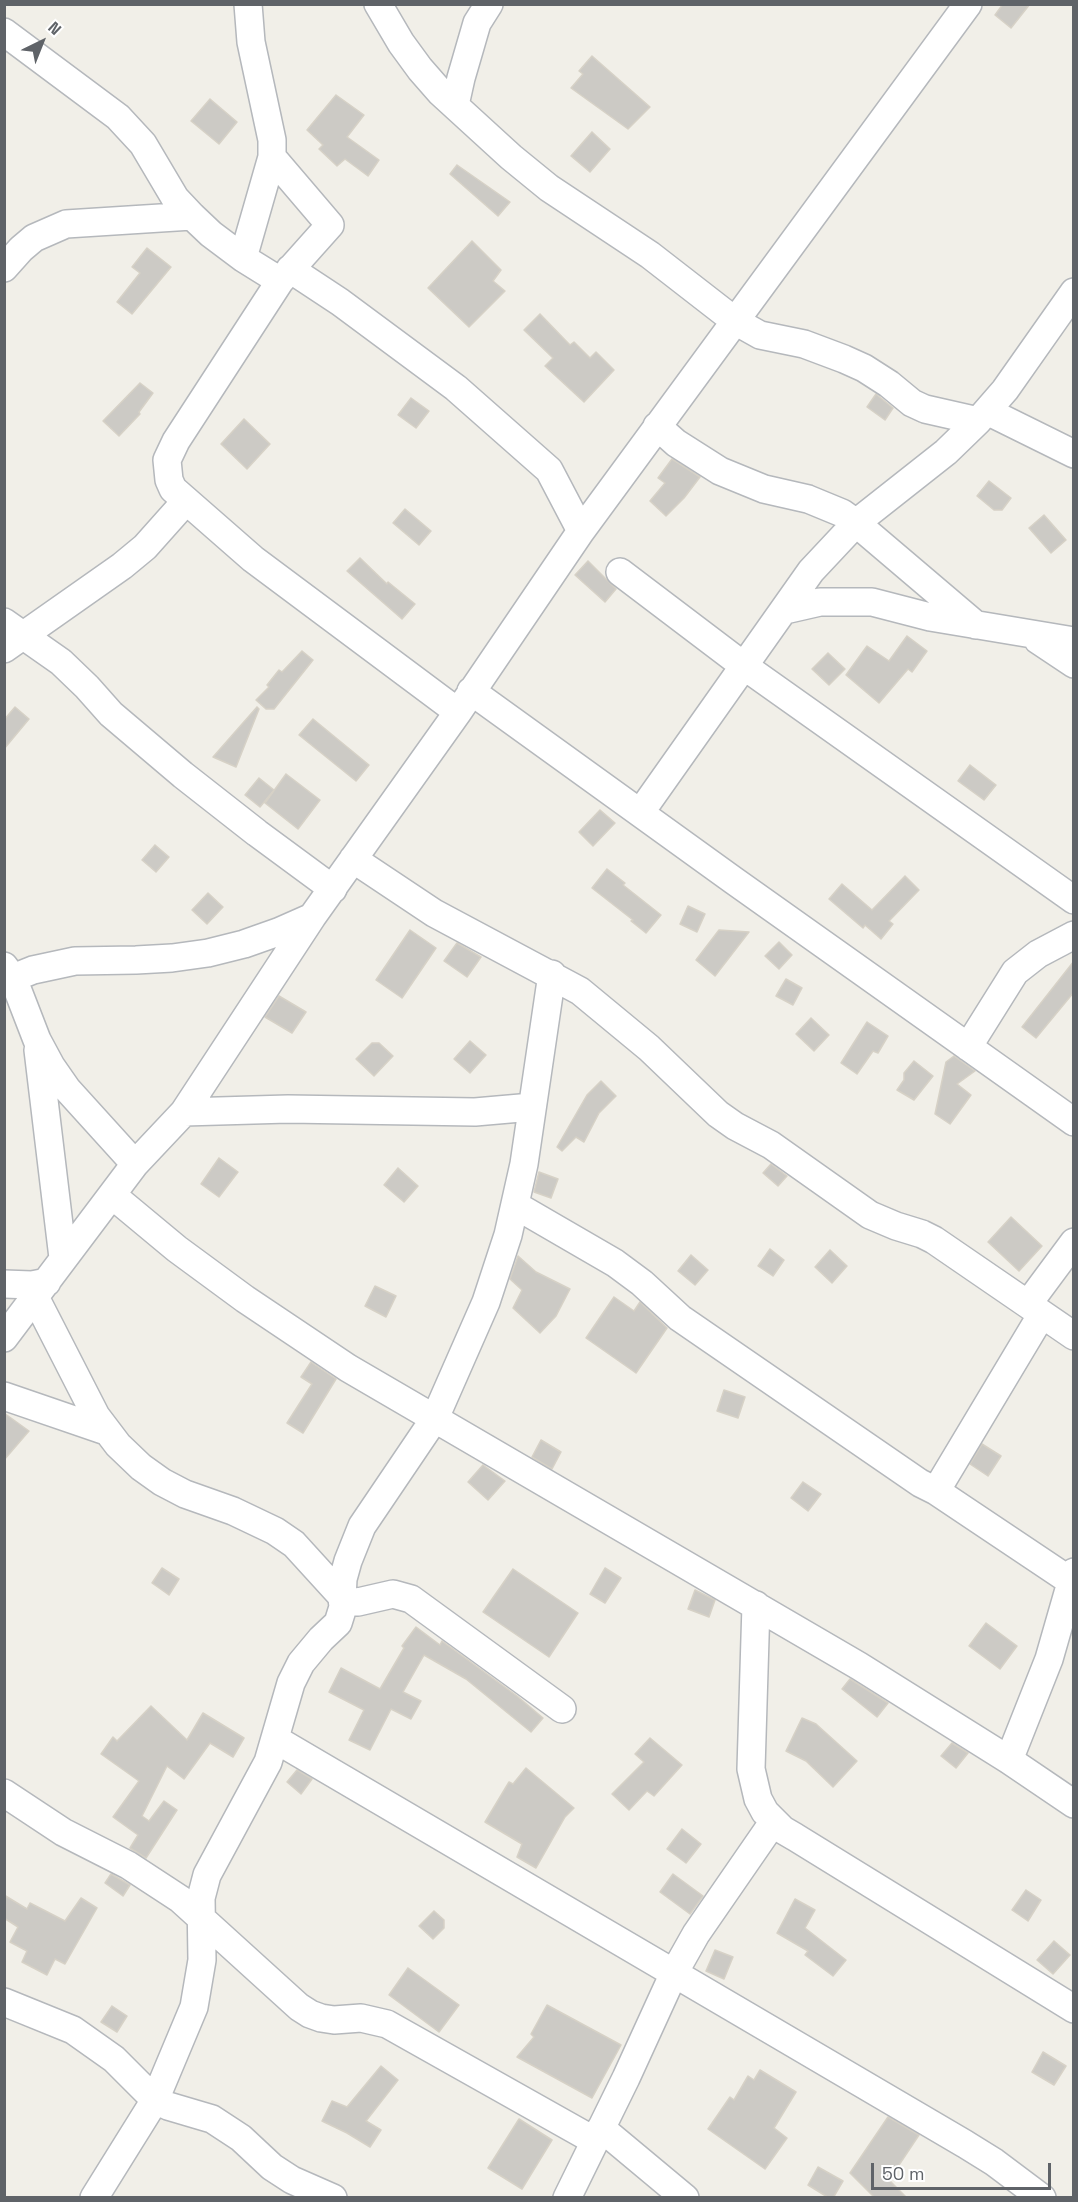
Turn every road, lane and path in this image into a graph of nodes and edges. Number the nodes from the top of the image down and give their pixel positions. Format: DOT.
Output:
graph roads {
  1 [pos="248,4"];
  2 [pos="378,4"];
  3 [pos="489,4"];
  4 [pos="968,4"];
  5 [pos="4,32"];
  6 [pos="455,105"];
  7 [pos="272,157"];
  8 [pos="192,216"];
  9 [pos="243,258"];
  10 [pos="4,268"];
  11 [pos="285,275"];
  12 [pos="1074,292"];
  13 [pos="735,321"];
  14 [pos="983,416"];
  15 [pos="657,426"];
  16 [pos="1074,454"];
  17 [pos="186,501"];
  18 [pos="856,523"];
  19 [pos="581,531"];
  20 [pos="620,572"];
  21 [pos="785,610"];
  22 [pos="976,625"];
  23 [pos="1030,634"];
  24 [pos="11,635"];
  25 [pos="1074,641"];
  26 [pos="1074,664"];
  27 [pos="744,666"];
  28 [pos="464,702"];
  29 [pos="640,813"];
  30 [pos="353,859"];
  31 [pos="333,889"];
  32 [pos="1074,900"];
  33 [pos="312,917"];
  34 [pos="1074,935"];
  35 [pos="552,974"];
  36 [pos="10,981"];
  37 [pos="37,1040"];
  38 [pos="968,1047"];
  39 [pos="532,1107"];
  40 [pos="184,1112"];
  41 [pos="1074,1122"];
  42 [pos="135,1164"];
  43 [pos="112,1195"];
  44 [pos="515,1205"];
  45 [pos="1074,1242"];
  46 [pos="63,1258"];
  47 [pos="4,1284"];
  48 [pos="41,1289"];
  49 [pos="1052,1321"];
  50 [pos="4,1338"];
  51 [pos="1074,1353"];
  52 [pos="4,1396"];
  53 [pos="435,1418"];
  54 [pos="106,1431"];
  55 [pos="936,1491"];
  56 [pos="1073,1577"];
  57 [pos="342,1598"];
  58 [pos="756,1605"];
  59 [pos="562,1709"];
  60 [pos="275,1739"];
  61 [pos="1009,1760"];
  62 [pos="4,1792"];
  63 [pos="1074,1804"];
  64 [pos="774,1821"];
  65 [pos="200,1915"];
  66 [pos="674,1972"];
  67 [pos="4,2002"];
  68 [pos="1074,2009"];
  69 [pos="155,2100"];
  70 [pos="598,2135"];
  71 [pos="94,2198"];
  72 [pos="333,2198"];
  73 [pos="567,2198"];
  74 [pos="685,2198"];
  75 [pos="1042,2198"];
  1 -- 7 [label="street"];
  2 -- 6 [label="street"];
  3 -- 6 [label="street"];
  4 -- 13 [label="street"];
  5 -- 8 [label="street"];
  6 -- 13 [label="street"];
  7 -- 9 [label="street"];
  7 -- 11 [label="street"];
  8 -- 9 [label="street"];
  8 -- 10 [label="street"];
  9 -- 11 [label="street"];
  11 -- 17 [label="street"];
  11 -- 19 [label="street"];
  12 -- 14 [label="street"];
  13 -- 14 [label="street"];
  13 -- 15 [label="street"];
  14 -- 16 [label="street"];
  14 -- 18 [label="street"];
  15 -- 18 [label="street"];
  15 -- 19 [label="street"];
  17 -- 24 [label="street"];
  17 -- 28 [label="street"];
  18 -- 21 [label="street"];
  18 -- 22 [label="street"];
  19 -- 28 [label="street"];
  20 -- 27 [label="street"];
  21 -- 22 [label="street"];
  21 -- 27 [label="street"];
  22 -- 23 [label="street"];
  23 -- 25 [label="street"];
  23 -- 26 [label="street"];
  24 -- 31 [label="street"];
  27 -- 29 [label="street"];
  27 -- 32 [label="street"];
  28 -- 29 [label="street"];
  28 -- 30 [label="street"];
  29 -- 38 [label="street"];
  30 -- 31 [label="street"];
  30 -- 35 [label="street"];
  31 -- 33 [label="street"];
  33 -- 36 [label="street"];
  33 -- 40 [label="street"];
  34 -- 38 [label="street"];
  35 -- 39 [label="street"];
  35 -- 49 [label="street"];
  36 -- 37 [label="street"];
  37 -- 42 [label="street"];
  37 -- 46 [label="street"];
  38 -- 41 [label="street"];
  39 -- 40 [label="street"];
  39 -- 44 [label="street"];
  40 -- 42 [label="street"];
  42 -- 43 [label="street"];
  43 -- 46 [label="street"];
  43 -- 53 [label="street"];
  44 -- 53 [label="street"];
  44 -- 55 [label="street"];
  45 -- 49 [label="street"];
  46 -- 48 [label="street"];
  47 -- 48 [label="street"];
  48 -- 50 [label="street"];
  48 -- 54 [label="street"];
  49 -- 51 [label="street"];
  49 -- 55 [label="street"];
  52 -- 54 [label="street"];
  53 -- 57 [label="street"];
  53 -- 58 [label="street"];
  54 -- 57 [label="street"];
  55 -- 56 [label="street"];
  56 -- 61 [label="street"];
  57 -- 59 [label="street"];
  57 -- 60 [label="street"];
  58 -- 61 [label="street"];
  58 -- 64 [label="street"];
  60 -- 65 [label="street"];
  60 -- 66 [label="street"];
  61 -- 63 [label="street"];
  62 -- 65 [label="street"];
  64 -- 66 [label="street"];
  64 -- 68 [label="street"];
  65 -- 69 [label="street"];
  65 -- 70 [label="street"];
  66 -- 70 [label="street"];
  66 -- 75 [label="street"];
  67 -- 69 [label="street"];
  69 -- 71 [label="street"];
  69 -- 72 [label="street"];
  70 -- 73 [label="street"];
  70 -- 74 [label="street"];
}
